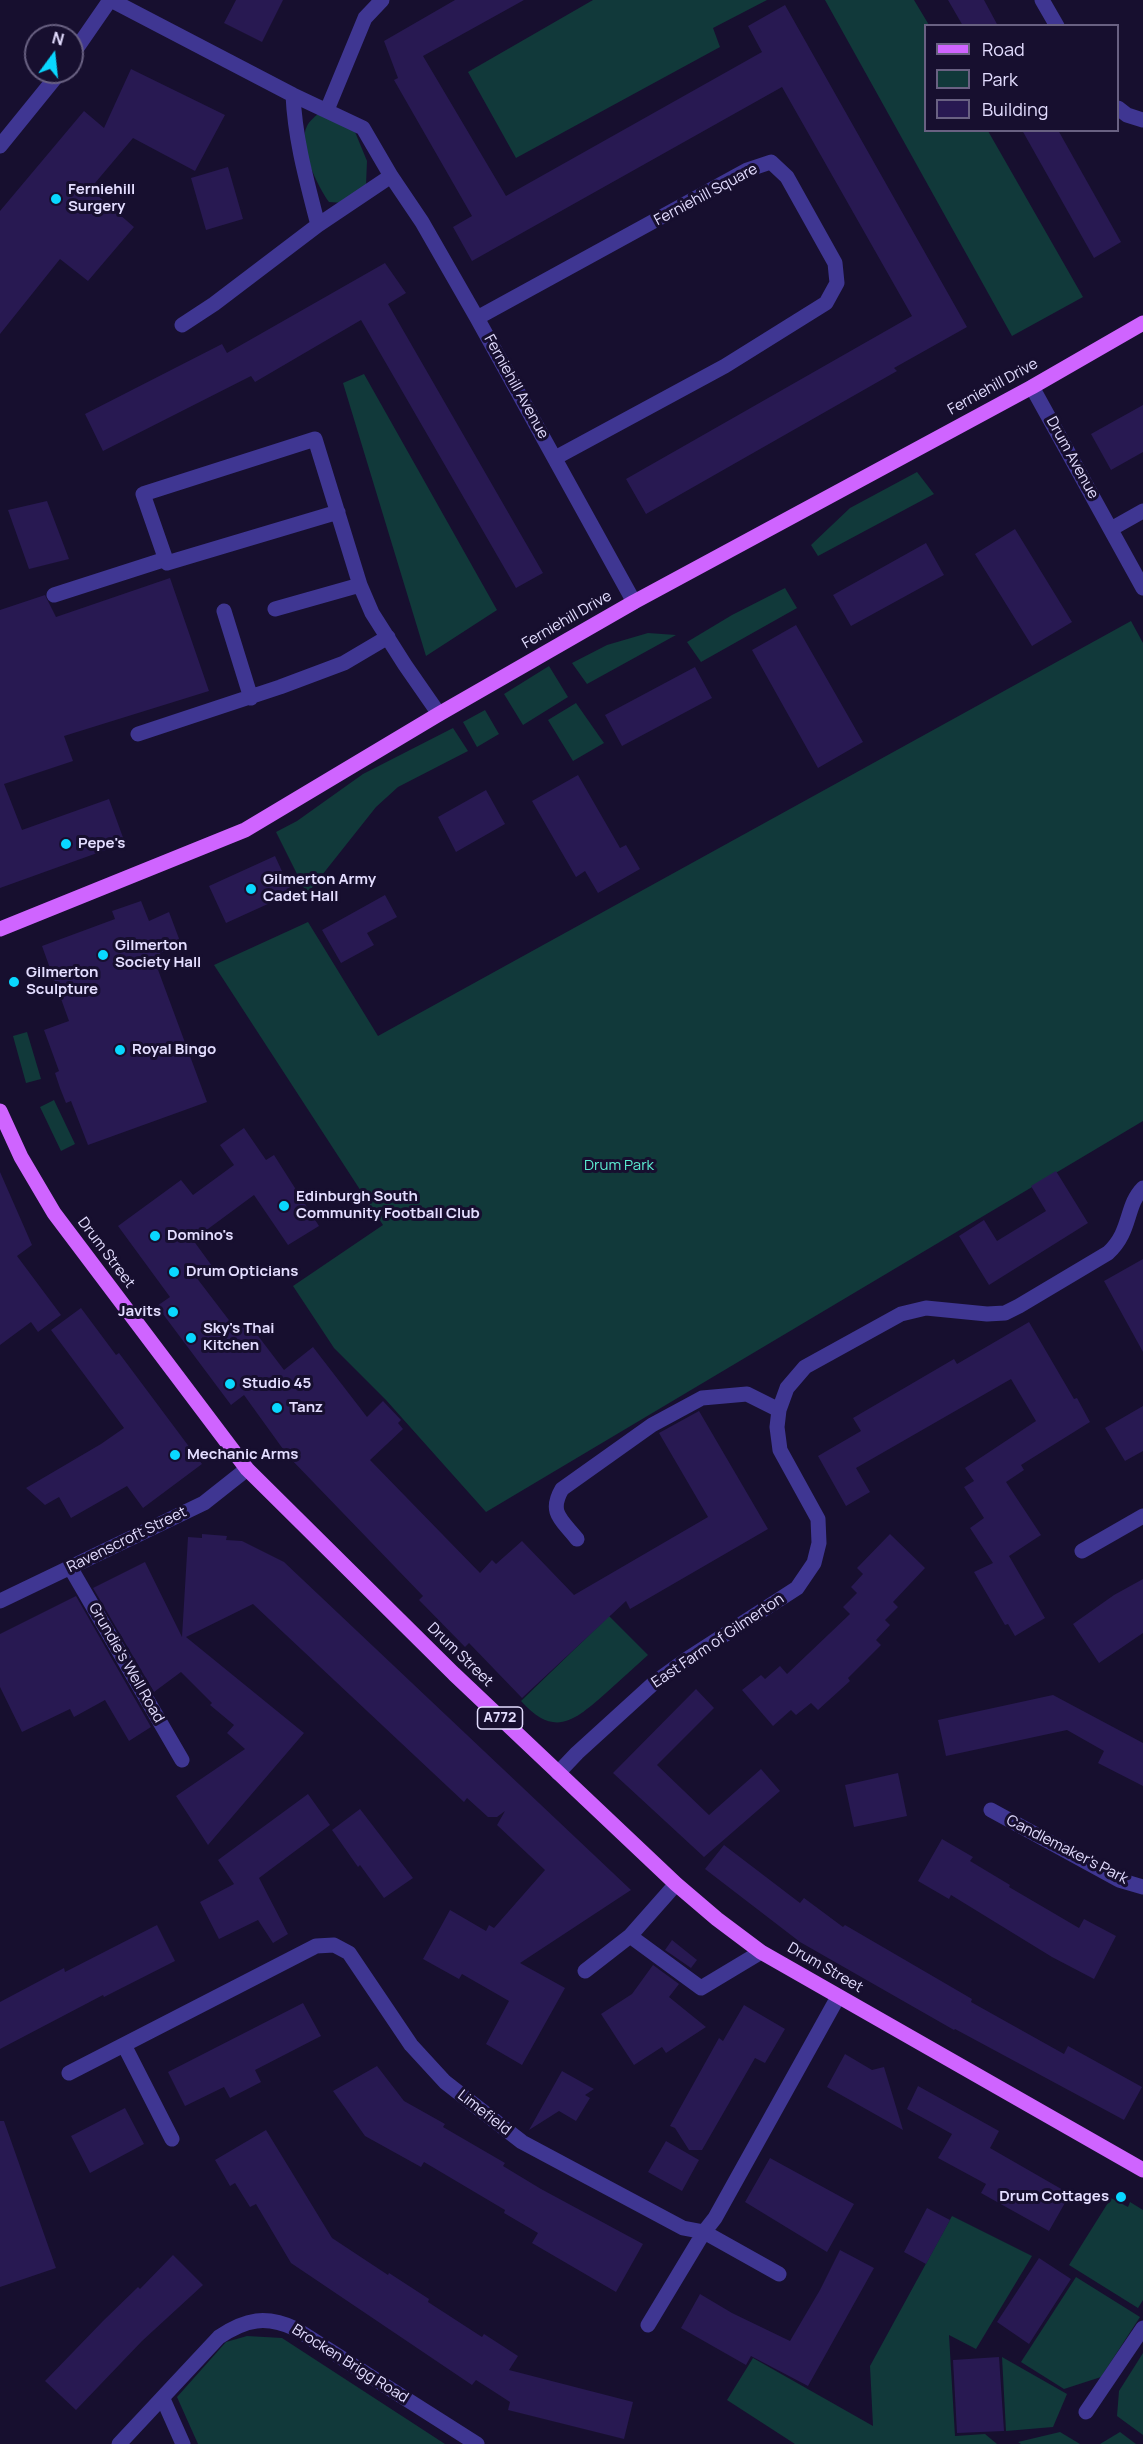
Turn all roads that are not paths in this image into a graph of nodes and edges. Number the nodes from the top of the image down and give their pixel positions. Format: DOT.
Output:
graph roads {
  1 [pos="110,0"];
  2 [pos="382,0"];
  3 [pos="1042,0"];
  4 [pos="1056,24"];
  5 [pos="84,38"];
  6 [pos="50,84"];
  7 [pos="293,95"];
  8 [pos="1119,109"];
  9 [pos="327,110"];
  10 [pos="1143,120"];
  11 [pos="0,146"];
  12 [pos="391,176"];
  13 [pos="318,225"];
  14 [pos="477,318"];
  15 [pos="1143,323"];
  16 [pos="182,325"];
  17 [pos="1032,387"];
  18 [pos="555,458"];
  19 [pos="1143,511"];
  20 [pos="338,512"];
  21 [pos="1111,529"];
  22 [pos="166,559"];
  23 [pos="360,585"];
  24 [pos="1143,588"];
  25 [pos="54,595"];
  26 [pos="634,602"];
  27 [pos="275,609"];
  28 [pos="224,611"];
  29 [pos="388,637"];
  30 [pos="251,698"];
  31 [pos="440,714"];
  32 [pos="138,734"];
  33 [pos="0,929"];
  34 [pos="0,1111"];
  35 [pos="1143,1188"];
  36 [pos="779,1410"];
  37 [pos="247,1469"];
  38 [pos="1143,1516"];
  39 [pos="577,1539"];
  40 [pos="1082,1551"];
  41 [pos="70,1567"];
  42 [pos="0,1601"];
  43 [pos="182,1760"];
  44 [pos="558,1773"];
  45 [pos="991,1810"];
  46 [pos="676,1884"];
  47 [pos="1143,1887"];
  48 [pos="630,1936"];
  49 [pos="761,1952"];
  50 [pos="585,1971"];
  51 [pos="838,1997"];
  52 [pos="124,2045"];
  53 [pos="69,2073"];
  54 [pos="172,2139"];
  55 [pos="1143,2170"];
  56 [pos="704,2232"];
  57 [pos="779,2274"];
  58 [pos="648,2325"];
  59 [pos="1143,2328"];
  60 [pos="163,2399"];
  61 [pos="1086,2412"];
  62 [pos="119,2444"];
  63 [pos="183,2444"];
  64 [pos="477,2444"];
  1 -- 5 [label="street"];
  1 -- 7 [label="street, Ferniehill Avenue"];
  2 -- 9 [label="street"];
  3 -- 4 [label="street"];
  6 -- 11 [label="street"];
  7 -- 9 [label="street, Ferniehill Avenue"];
  7 -- 13 [label="street"];
  8 -- 10 [label="street"];
  9 -- 12 [label="street, Ferniehill Avenue"];
  12 -- 13 [label="street"];
  12 -- 14 [label="street, Ferniehill Avenue"];
  13 -- 16 [label="street"];
  14 -- 18 [label="street, Ferniehill Avenue"];
  14 -- 18 [label="street, Ferniehill Square"];
  15 -- 17 [label="main road, Ferniehill Drive"];
  17 -- 21 [label="street, Drum Avenue"];
  17 -- 26 [label="main road, Ferniehill Drive"];
  18 -- 26 [label="street, Ferniehill Avenue"];
  19 -- 21 [label="street"];
  20 -- 22 [label="street"];
  20 -- 22 [label="street"];
  20 -- 23 [label="street"];
  21 -- 24 [label="street, Drum Avenue"];
  22 -- 25 [label="street"];
  23 -- 27 [label="street"];
  23 -- 29 [label="street"];
  26 -- 31 [label="main road, Ferniehill Drive"];
  28 -- 30 [label="street"];
  29 -- 30 [label="street"];
  29 -- 31 [label="street"];
  30 -- 32 [label="street"];
  31 -- 33 [label="main road, Ferniehill Drive"];
  34 -- 37 [label="main road, Drum Street / A772"];
  35 -- 36 [label="street, East Farm of Gilmerton"];
  36 -- 39 [label="street"];
  36 -- 44 [label="street, East Farm of Gilmerton"];
  37 -- 41 [label="street, Ravenscroft Street"];
  37 -- 44 [label="main road, Drum Street / A772"];
  38 -- 40 [label="street"];
  41 -- 42 [label="street, Ravenscroft Street"];
  41 -- 43 [label="street, Grundie's Well Road"];
  44 -- 46 [label="main road, Drum Street / A772"];
  45 -- 47 [label="street, Candlemaker's Park"];
  46 -- 48 [label="street"];
  46 -- 49 [label="main road, Drum Street / A772"];
  48 -- 49 [label="street"];
  48 -- 50 [label="street"];
  49 -- 51 [label="main road, Drum Street / A772"];
  51 -- 55 [label="main road, Drum Street / A772"];
  51 -- 56 [label="street"];
  52 -- 53 [label="street, Limefield"];
  52 -- 54 [label="street"];
  52 -- 56 [label="street, Limefield"];
  56 -- 57 [label="street, Limefield"];
  56 -- 58 [label="street"];
  59 -- 61 [label="street"];
  60 -- 62 [label="street, Brocken Brigg Road"];
  60 -- 63 [label="street"];
  60 -- 64 [label="street, Brocken Brigg Road"];
}
